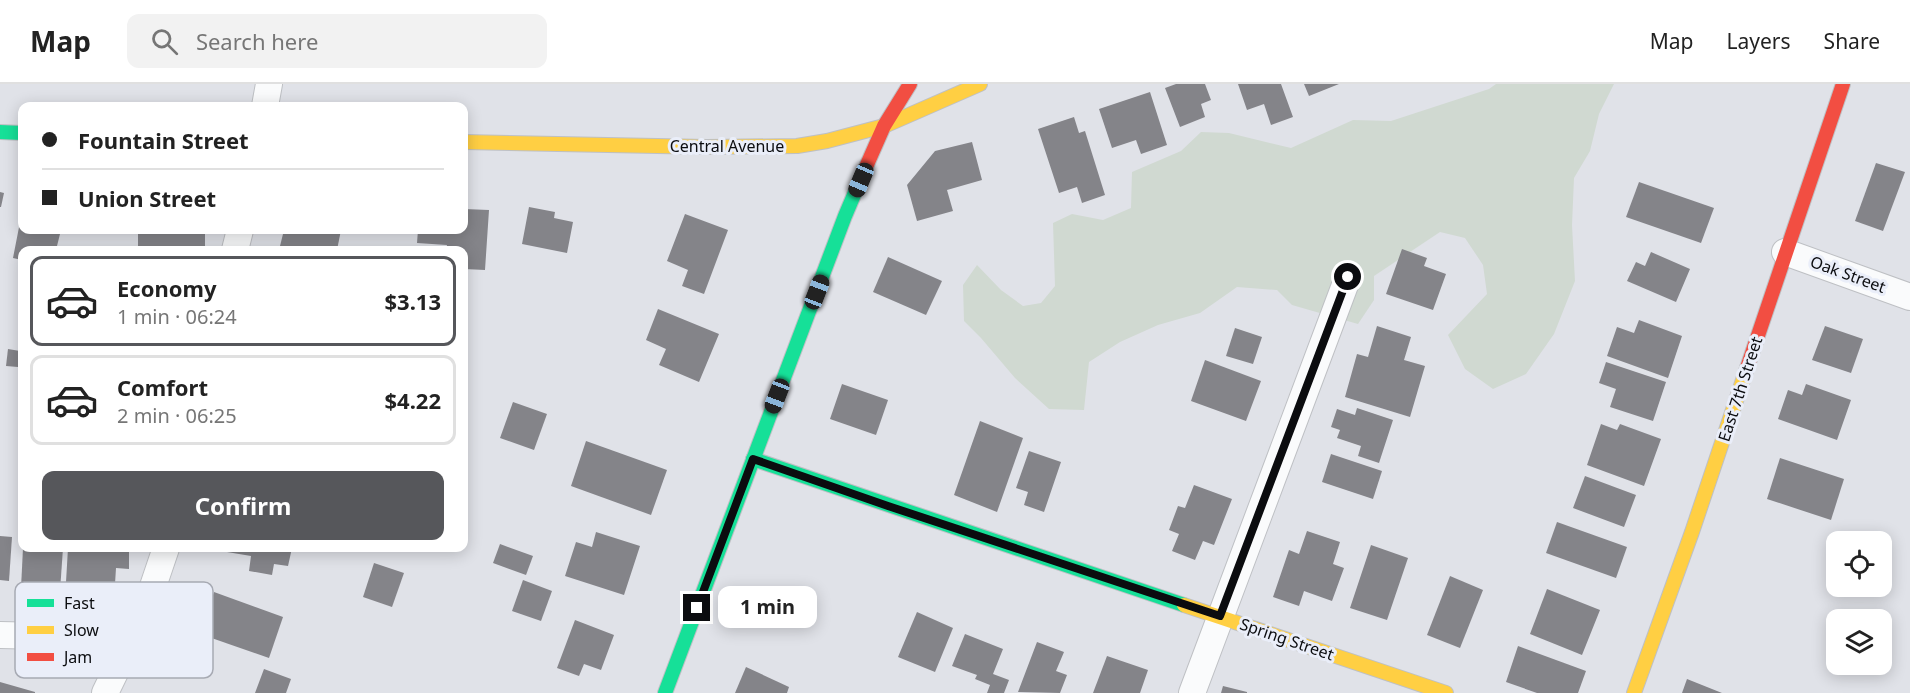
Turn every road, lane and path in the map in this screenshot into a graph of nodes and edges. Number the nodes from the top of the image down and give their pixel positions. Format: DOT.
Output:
graph roads {
  1 [pos="269,84"];
  2 [pos="910,84"];
  3 [pos="980,84"];
  4 [pos="1843,84"];
  5 [pos="266,102"];
  6 [pos="884,126"];
  7 [pos="0,132"];
  8 [pos="18,133"];
  9 [pos="468,142"];
  10 [pos="1785,252"];
  11 [pos="1348,277"];
  12 [pos="1910,297"];
  13 [pos="753,459"];
  14 [pos="165,552"];
  15 [pos="154,582"];
  16 [pos="1220,616"];
  17 [pos="0,635"];
  18 [pos="15,635"];
  19 [pos="112,678"];
  20 [pos="105,693"];
  21 [pos="665,693"];
  22 [pos="1192,693"];
  23 [pos="1446,693"];
  24 [pos="1634,693"];
  1 -- 5 [label="street"];
  2 -- 6 [label="street"];
  3 -- 6 [label="street, Central Avenue"];
  4 -- 10 [label="street, East 7th Street"];
  6 -- 9 [label="street, Central Avenue"];
  6 -- 13 [label="street"];
  7 -- 8 [label="street"];
  10 -- 12 [label="street, Oak Street"];
  10 -- 24 [label="street, East 7th Street"];
  11 -- 16 [label="street"];
  13 -- 16 [label="street, Spring Street"];
  13 -- 21 [label="street"];
  14 -- 15 [label="street"];
  16 -- 22 [label="street"];
  16 -- 23 [label="street, Spring Street"];
  17 -- 18 [label="street"];
  19 -- 20 [label="street"];
}
